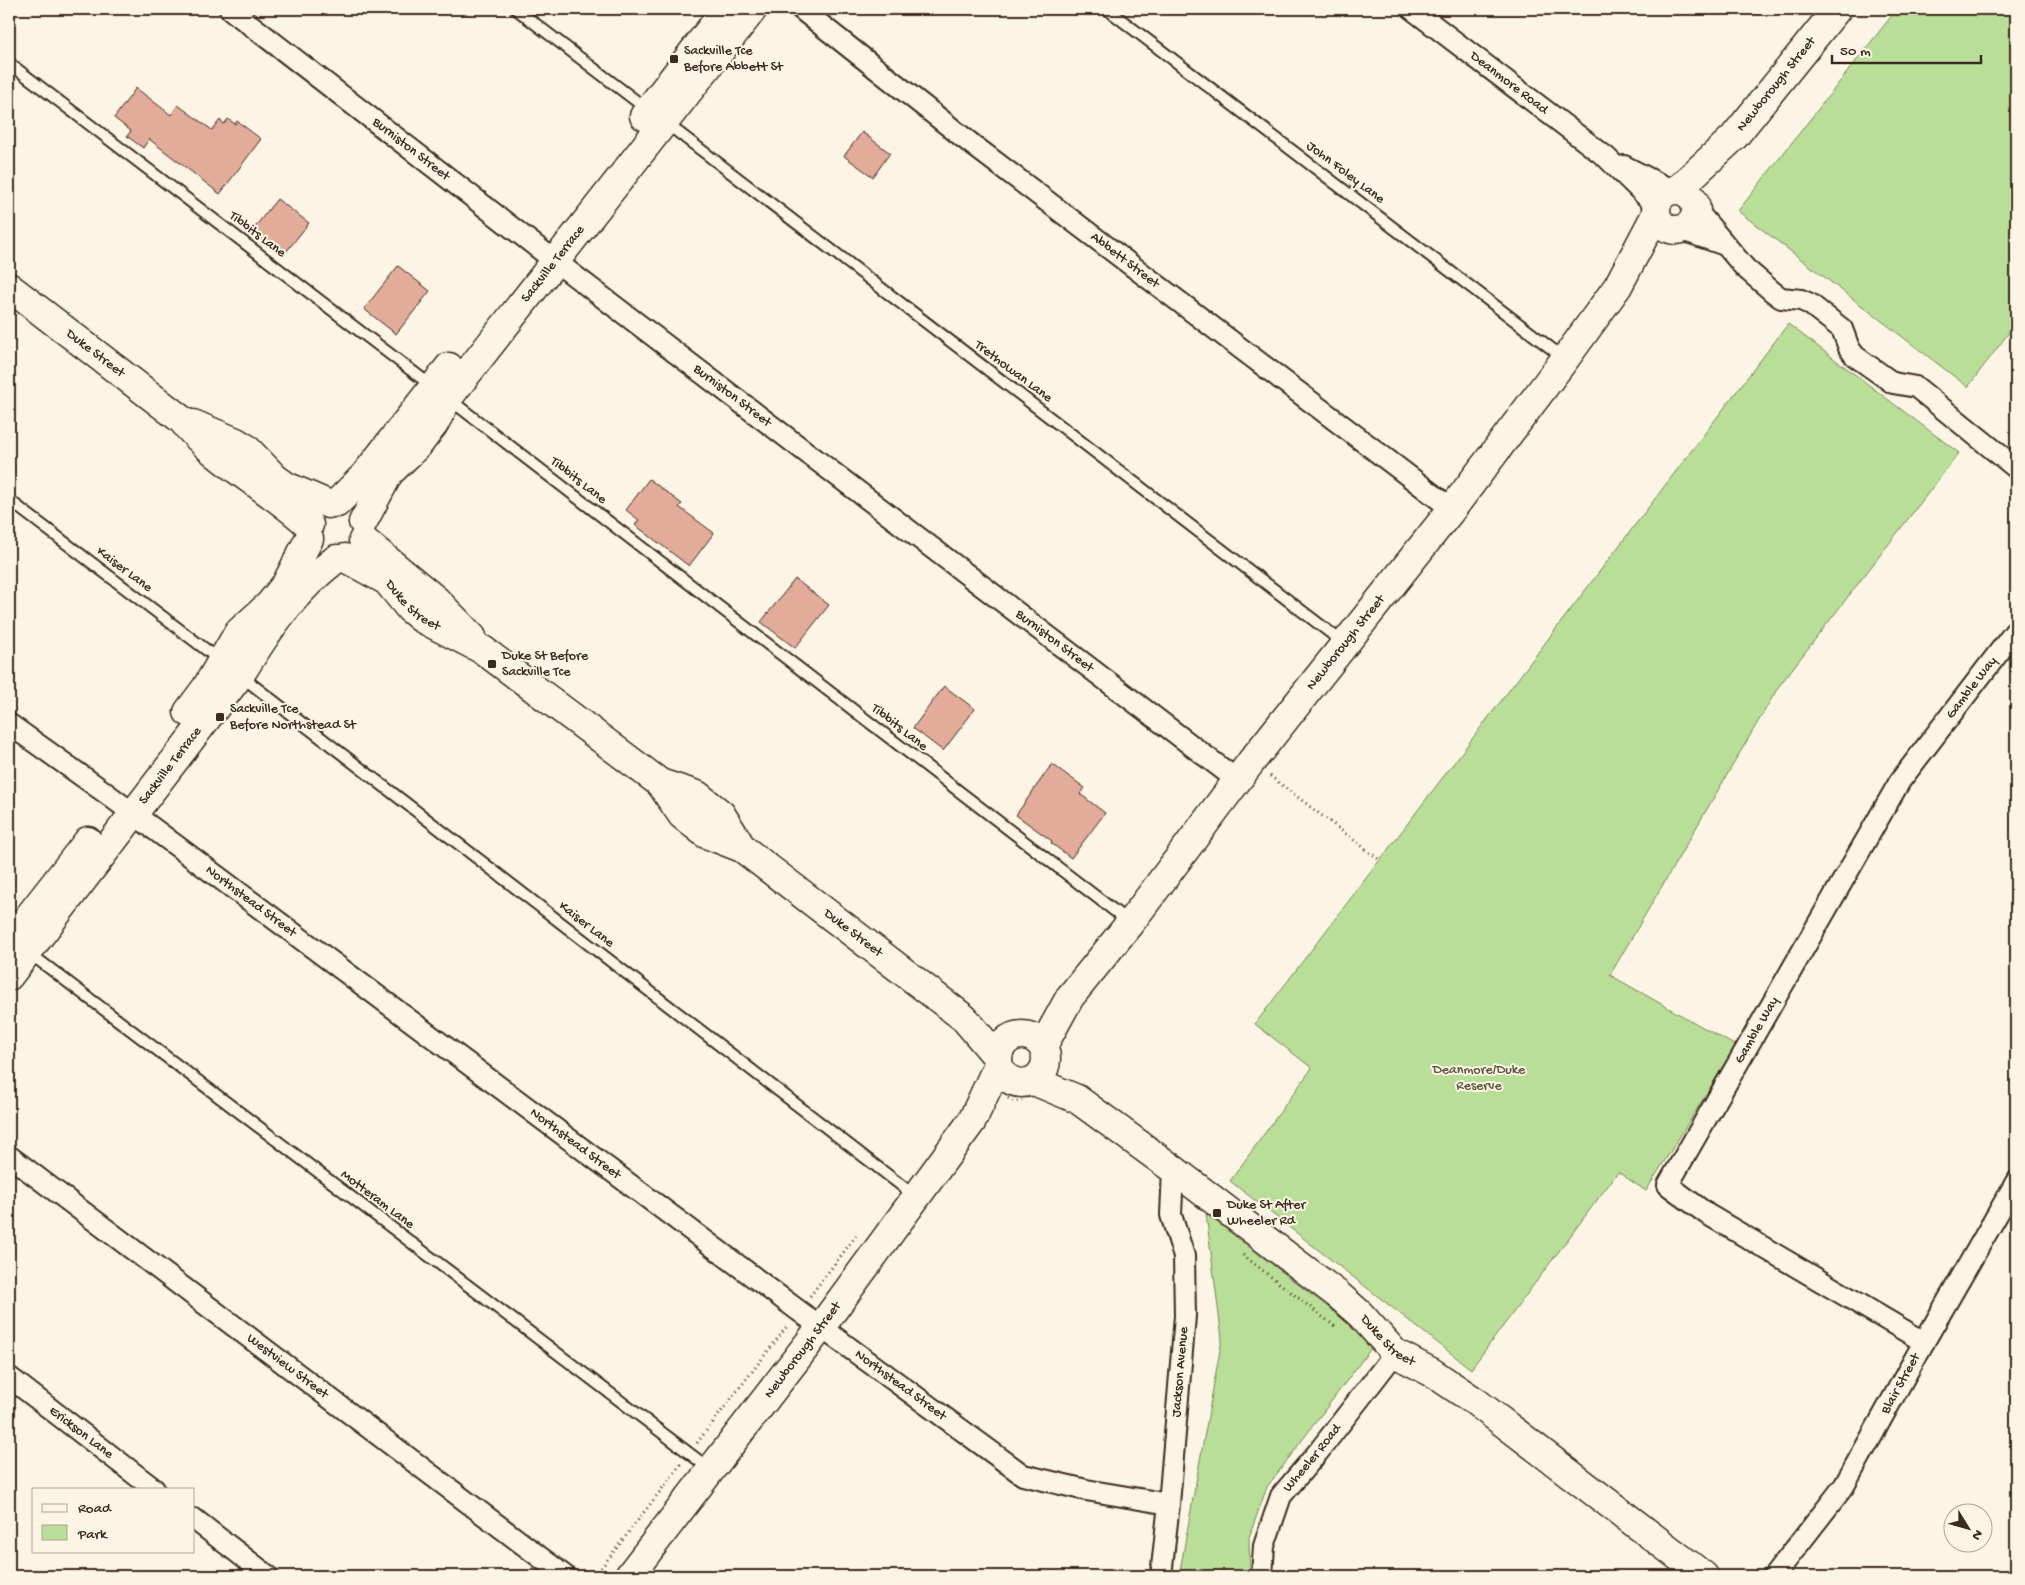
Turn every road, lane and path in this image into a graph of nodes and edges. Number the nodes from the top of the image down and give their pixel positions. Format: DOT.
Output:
graph roads {
  1 [pos="230,9"];
  2 [pos="516,9"];
  3 [pos="726,9"];
  4 [pos="753,9"];
  5 [pos="801,9"];
  6 [pos="1107,9"];
  7 [pos="1412,9"];
  8 [pos="1837,9"];
  9 [pos="9,63"];
  10 [pos="656,116"];
  11 [pos="1676,209"];
  12 [pos="547,255"];
  13 [pos="9,287"];
  14 [pos="1565,359"];
  15 [pos="441,393"];
  16 [pos="182,420"];
  17 [pos="2016,468"];
  18 [pos="9,500"];
  19 [pos="333,503"];
  20 [pos="1452,509"];
  21 [pos="309,532"];
  22 [pos="352,545"];
  23 [pos="2016,630"];
  24 [pos="1345,644"];
  25 [pos="231,669"];
  26 [pos="9,724"];
  27 [pos="1244,771"];
  28 [pos="124,808"];
  29 [pos="1380,860"];
  30 [pos="1130,922"];
  31 [pos="14,942"];
  32 [pos="9,976"];
  33 [pos="964,1018"];
  34 [pos="998,1061"];
  35 [pos="1027,1067"];
  36 [pos="972,1121"];
  37 [pos="9,1156"];
  38 [pos="1173,1169"];
  39 [pos="2016,1182"];
  40 [pos="915,1196"];
  41 [pos="857,1235"];
  42 [pos="1240,1252"];
  43 [pos="799,1311"];
  44 [pos="821,1327"];
  45 [pos="1338,1329"];
  46 [pos="1924,1342"];
  47 [pos="1395,1353"];
  48 [pos="9,1377"];
  49 [pos="689,1454"];
  50 [pos="711,1470"];
  51 [pos="153,1488"];
  52 [pos="1169,1504"];
  53 [pos="195,1520"];
  54 [pos="268,1576"];
  55 [pos="565,1576"];
  56 [pos="595,1576"];
  57 [pos="629,1576"];
  58 [pos="1160,1576"];
  59 [pos="1262,1576"];
  60 [pos="1704,1576"];
  61 [pos="1774,1576"];
  1 -- 12 [label="street, Burniston Street"];
  2 -- 10 [label="lane, Trethowan Lane"];
  3 -- 10 [label="main road, Sackville Terrace"];
  4 -- 10 [label="main road, Sackville Terrace"];
  5 -- 20 [label="street, Abbett Street"];
  6 -- 14 [label="lane, John Foley Lane"];
  7 -- 11 [label="street, Deanmore Road"];
  8 -- 11 [label="main road, Newborough Street"];
  9 -- 15 [label="lane, Tibbits Lane"];
  10 -- 12 [label="main road, Sackville Terrace"];
  10 -- 24 [label="lane, Trethowan Lane"];
  11 -- 14 [label="main road, Newborough Street"];
  11 -- 17 [label="street"];
  12 -- 15 [label="main road, Sackville Terrace"];
  12 -- 27 [label="street, Burniston Street"];
  13 -- 16 [label="main road, Duke Street"];
  14 -- 20 [label="main road, Newborough Street"];
  15 -- 19 [label="main road, Sackville Terrace"];
  15 -- 22 [label="main road, Sackville Terrace"];
  15 -- 30 [label="lane, Tibbits Lane"];
  16 -- 19 [label="main road, Duke Street"];
  16 -- 21 [label="main road, Duke Street"];
  18 -- 25 [label="lane, Kaiser Lane"];
  19 -- 21 [label="main road"];
  19 -- 22 [label="main road"];
  20 -- 24 [label="main road, Newborough Street"];
  21 -- 22 [label="main road"];
  21 -- 25 [label="main road, Sackville Terrace"];
  22 -- 25 [label="main road, Sackville Terrace"];
  22 -- 33 [label="main road, Duke Street"];
  23 -- 46 [label="street, Gamble Way"];
  24 -- 27 [label="main road, Newborough Street"];
  25 -- 28 [label="main road, Sackville Terrace"];
  25 -- 40 [label="lane, Kaiser Lane"];
  26 -- 28 [label="street, Northstead Street"];
  27 -- 29 [label="path"];
  27 -- 30 [label="main road, Newborough Street"];
  28 -- 31 [label="main road, Sackville Terrace"];
  28 -- 43 [label="street, Northstead Street"];
  30 -- 35 [label="main road, Newborough Street"];
  31 -- 32 [label="main road, Sackville Terrace"];
  31 -- 49 [label="lane, Motteram Lane"];
  33 -- 34 [label="main road, Duke Street"];
  33 -- 35 [label="main road, Duke Street"];
  34 -- 35 [label="main road, Duke Street"];
  34 -- 36 [label="main road, Newborough Street"];
  35 -- 36 [label="main road, Newborough Street"];
  35 -- 38 [label="main road, Duke Street"];
  36 -- 40 [label="main road, Newborough Street"];
  37 -- 55 [label="street, Westview Street"];
  38 -- 47 [label="main road, Duke Street"];
  38 -- 52 [label="street, Jackson Avenue"];
  39 -- 46 [label="street, Blair Street"];
  40 -- 44 [label="main road, Newborough Street"];
  41 -- 43 [label="path"];
  42 -- 45 [label="path"];
  43 -- 44 [label="street, Northstead Street"];
  43 -- 49 [label="path"];
  44 -- 50 [label="main road, Newborough Street"];
  44 -- 52 [label="street, Northstead Street"];
  46 -- 61 [label="street, Blair Street"];
  47 -- 59 [label="street, Wheeler Road"];
  47 -- 60 [label="main road, Duke Street"];
  48 -- 51 [label="street, Erickson Lane"];
  49 -- 50 [label="lane, Motteram Lane"];
  49 -- 56 [label="path"];
  50 -- 57 [label="main road, Newborough Street"];
  52 -- 58 [label="street, Jackson Avenue"];
  53 -- 54 [label="street"];
}
